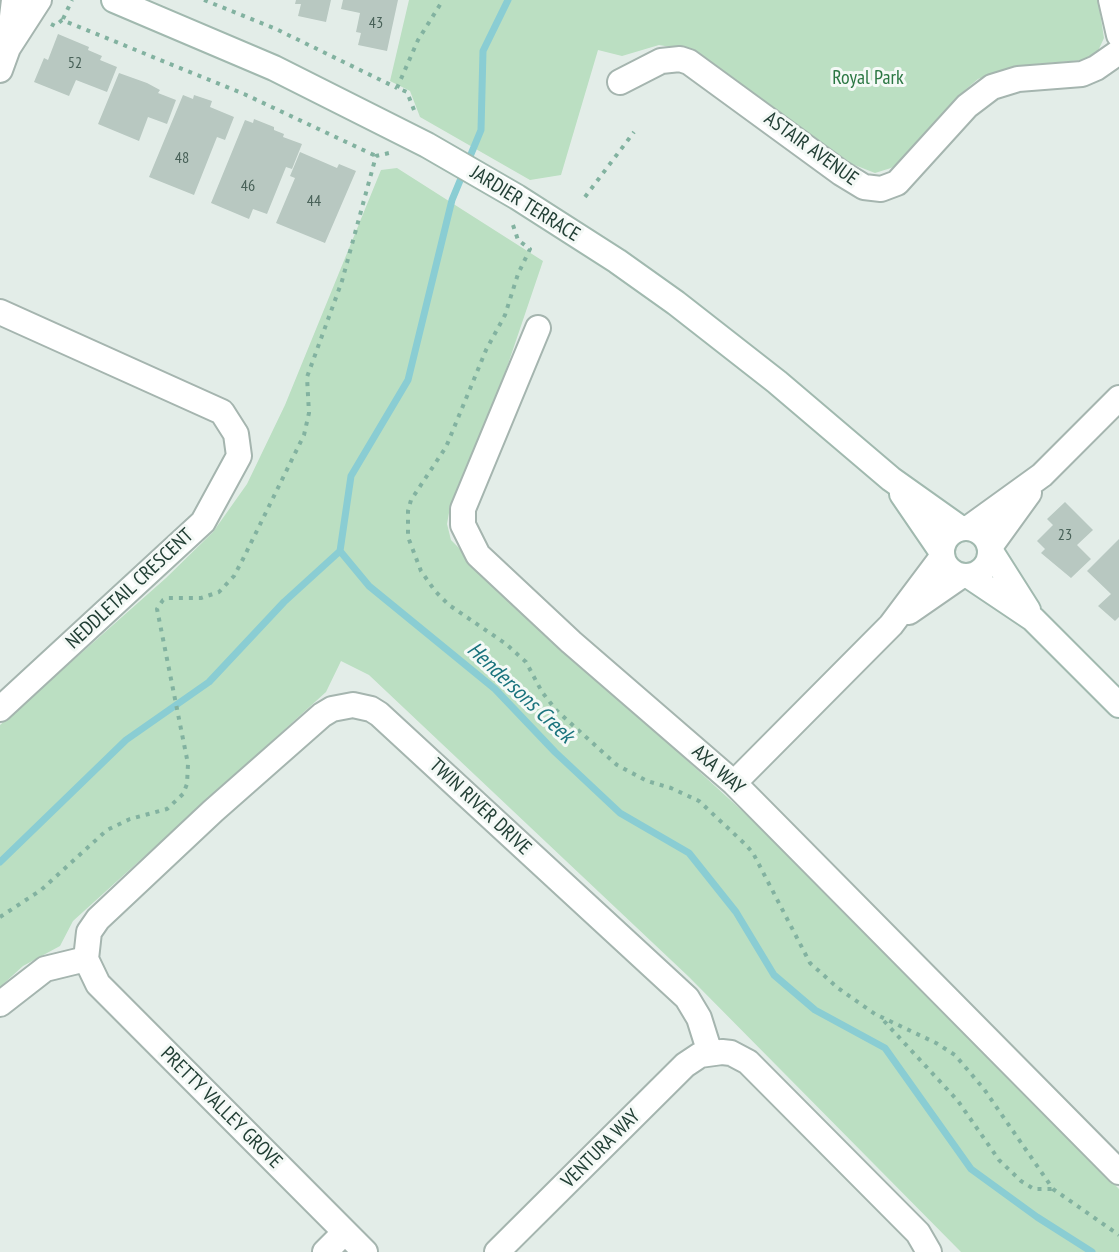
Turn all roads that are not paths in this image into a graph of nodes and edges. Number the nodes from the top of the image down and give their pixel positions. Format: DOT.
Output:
graph roads {
  1 [pos="113,0"];
  2 [pos="1111,0"];
  3 [pos="27,5"];
  4 [pos="1119,35"];
  5 [pos="1119,52"];
  6 [pos="4,59"];
  7 [pos="620,82"];
  8 [pos="0,312"];
  9 [pos="538,328"];
  10 [pos="1119,398"];
  11 [pos="1042,475"];
  12 [pos="891,479"];
  13 [pos="965,528"];
  14 [pos="990,549"];
  15 [pos="942,554"];
  16 [pos="965,576"];
  17 [pos="1033,619"];
  18 [pos="891,625"];
  19 [pos="1119,705"];
  20 [pos="0,709"];
  21 [pos="734,783"];
  22 [pos="86,959"];
  23 [pos="0,1004"];
  24 [pos="710,1053"];
  25 [pos="1119,1172"];
  26 [pos="345,1232"];
  27 [pos="325,1252"];
  28 [pos="365,1252"];
  29 [pos="497,1252"];
  30 [pos="929,1252"];
  1 -- 12 [label="street, JARDIER TERRACE"];
  2 -- 4 [label="street"];
  3 -- 6 [label="street"];
  5 -- 7 [label="street, ASTAIR AVENUE"];
  8 -- 20 [label="street, NEDDLETAIL CRESCENT"];
  9 -- 21 [label="street, AXA WAY"];
  10 -- 11 [label="street"];
  11 -- 13 [label="street"];
  11 -- 14 [label="street"];
  12 -- 13 [label="street, JARDIER TERRACE"];
  12 -- 15 [label="street, JARDIER TERRACE"];
  13 -- 14 [label="street"];
  13 -- 15 [label="street"];
  14 -- 16 [label="street"];
  14 -- 17 [label="street"];
  15 -- 16 [label="street"];
  15 -- 18 [label="street"];
  16 -- 17 [label="street"];
  16 -- 18 [label="street"];
  17 -- 19 [label="street"];
  18 -- 21 [label="street"];
  21 -- 25 [label="street, AXA WAY"];
  22 -- 23 [label="street"];
  22 -- 24 [label="street, TWIN RIVER DRIVE"];
  22 -- 26 [label="street, PRETTY VALLEY GROVE"];
  24 -- 29 [label="street, VENTURA WAY"];
  24 -- 30 [label="street"];
  26 -- 27 [label="street"];
  26 -- 28 [label="street, PRETTY VALLEY GROVE"];
}
